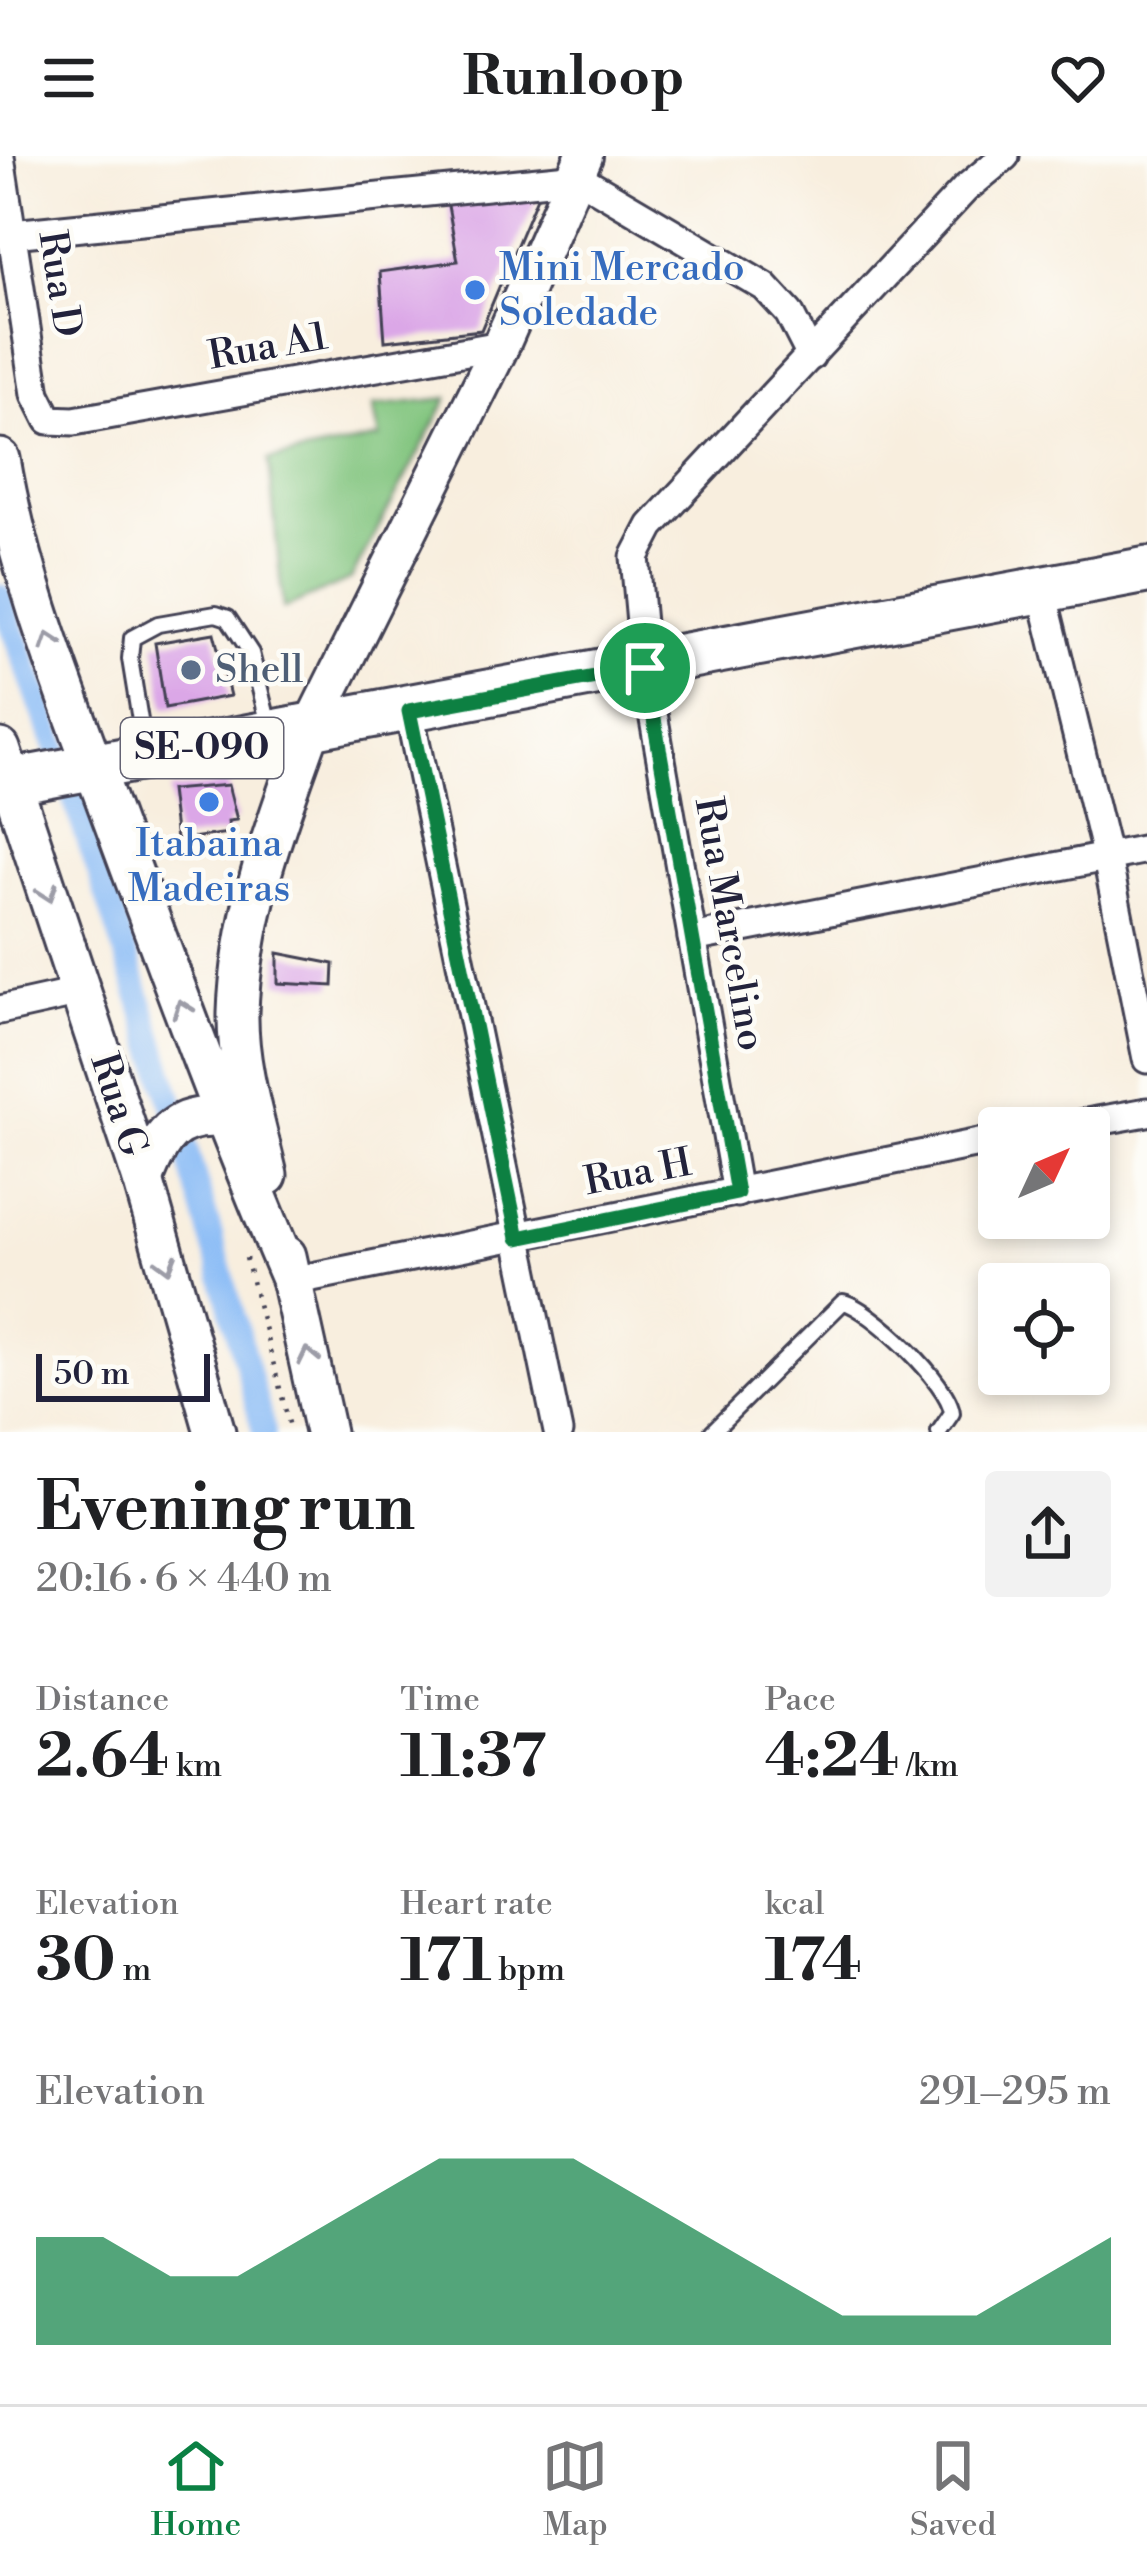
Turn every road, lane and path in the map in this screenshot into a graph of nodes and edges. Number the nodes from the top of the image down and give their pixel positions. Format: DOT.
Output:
graph roads {
  1 [pos="0,156"];
  2 [pos="1005,156"];
  3 [pos="581,167"];
  4 [pos="12,234"];
  5 [pos="501,345"];
  6 [pos="811,356"];
  7 [pos="49,421"];
  8 [pos="0,459"];
  9 [pos="1147,571"];
  10 [pos="1042,592"];
  11 [pos="645,668"];
  12 [pos="409,711"];
  13 [pos="291,732"];
  14 [pos="146,758"];
  15 [pos="40,770"];
  16 [pos="1147,849"];
  17 [pos="1107,858"];
  18 [pos="692,938"];
  19 [pos="81,992"];
  20 [pos="0,1010"];
  21 [pos="1147,1059"];
  22 [pos="1147,1112"];
  23 [pos="212,1116"];
  24 [pos="1110,1119"];
  25 [pos="978,1142"];
  26 [pos="149,1164"];
  27 [pos="737,1193"];
  28 [pos="518,1238"];
  29 [pos="241,1240"];
  30 [pos="292,1281"];
  31 [pos="215,1432"];
  32 [pos="291,1432"];
  33 [pos="325,1432"];
  34 [pos="558,1432"];
  35 [pos="712,1432"];
  36 [pos="939,1432"];
  1 -- 4 [label="street, Rua D"];
  2 -- 6 [label="street, Rua Marcelino"];
  3 -- 4 [label="street"];
  3 -- 5 [label="street"];
  3 -- 6 [label="street"];
  4 -- 7 [label="street, Rua D"];
  5 -- 7 [label="street, Rua A1"];
  5 -- 13 [label="street"];
  6 -- 11 [label="street, Rua Marcelino"];
  15 -- 8 [label="main road, one-way"];
  9 -- 10 [label="main road, SE-090"];
  10 -- 11 [label="main road, SE-090"];
  10 -- 17 [label="street"];
  11 -- 12 [label="main road, SE-090"];
  11 -- 18 [label="street, Rua Marcelino"];
  12 -- 13 [label="main road, SE-090"];
  12 -- 28 [label="street"];
  13 -- 14 [label="main road, SE-090"];
  13 -- 14 [label="lane"];
  13 -- 30 [label="main road"];
  14 -- 15 [label="main road, SE-090"];
  15 -- 19 [label="main road, Rua G, one-way"];
  23 -- 15 [label="main road, one-way"];
  16 -- 17 [label="street"];
  17 -- 18 [label="street"];
  17 -- 21 [label="street"];
  18 -- 27 [label="street, Rua Marcelino"];
  19 -- 20 [label="street"];
  19 -- 26 [label="main road, Rua G"];
  22 -- 24 [label="street"];
  23 -- 26 [label="main road"];
  23 -- 30 [label="main road"];
  25 -- 27 [label="street, Rua H"];
  26 -- 31 [label="main road, Rua G, one-way"];
  27 -- 28 [label="street, Rua H"];
  28 -- 30 [label="street, Rua H"];
  28 -- 34 [label="street"];
  29 -- 32 [label="path"];
  33 -- 30 [label="main road, one-way"];
  35 -- 36 [label="lane"];
}
